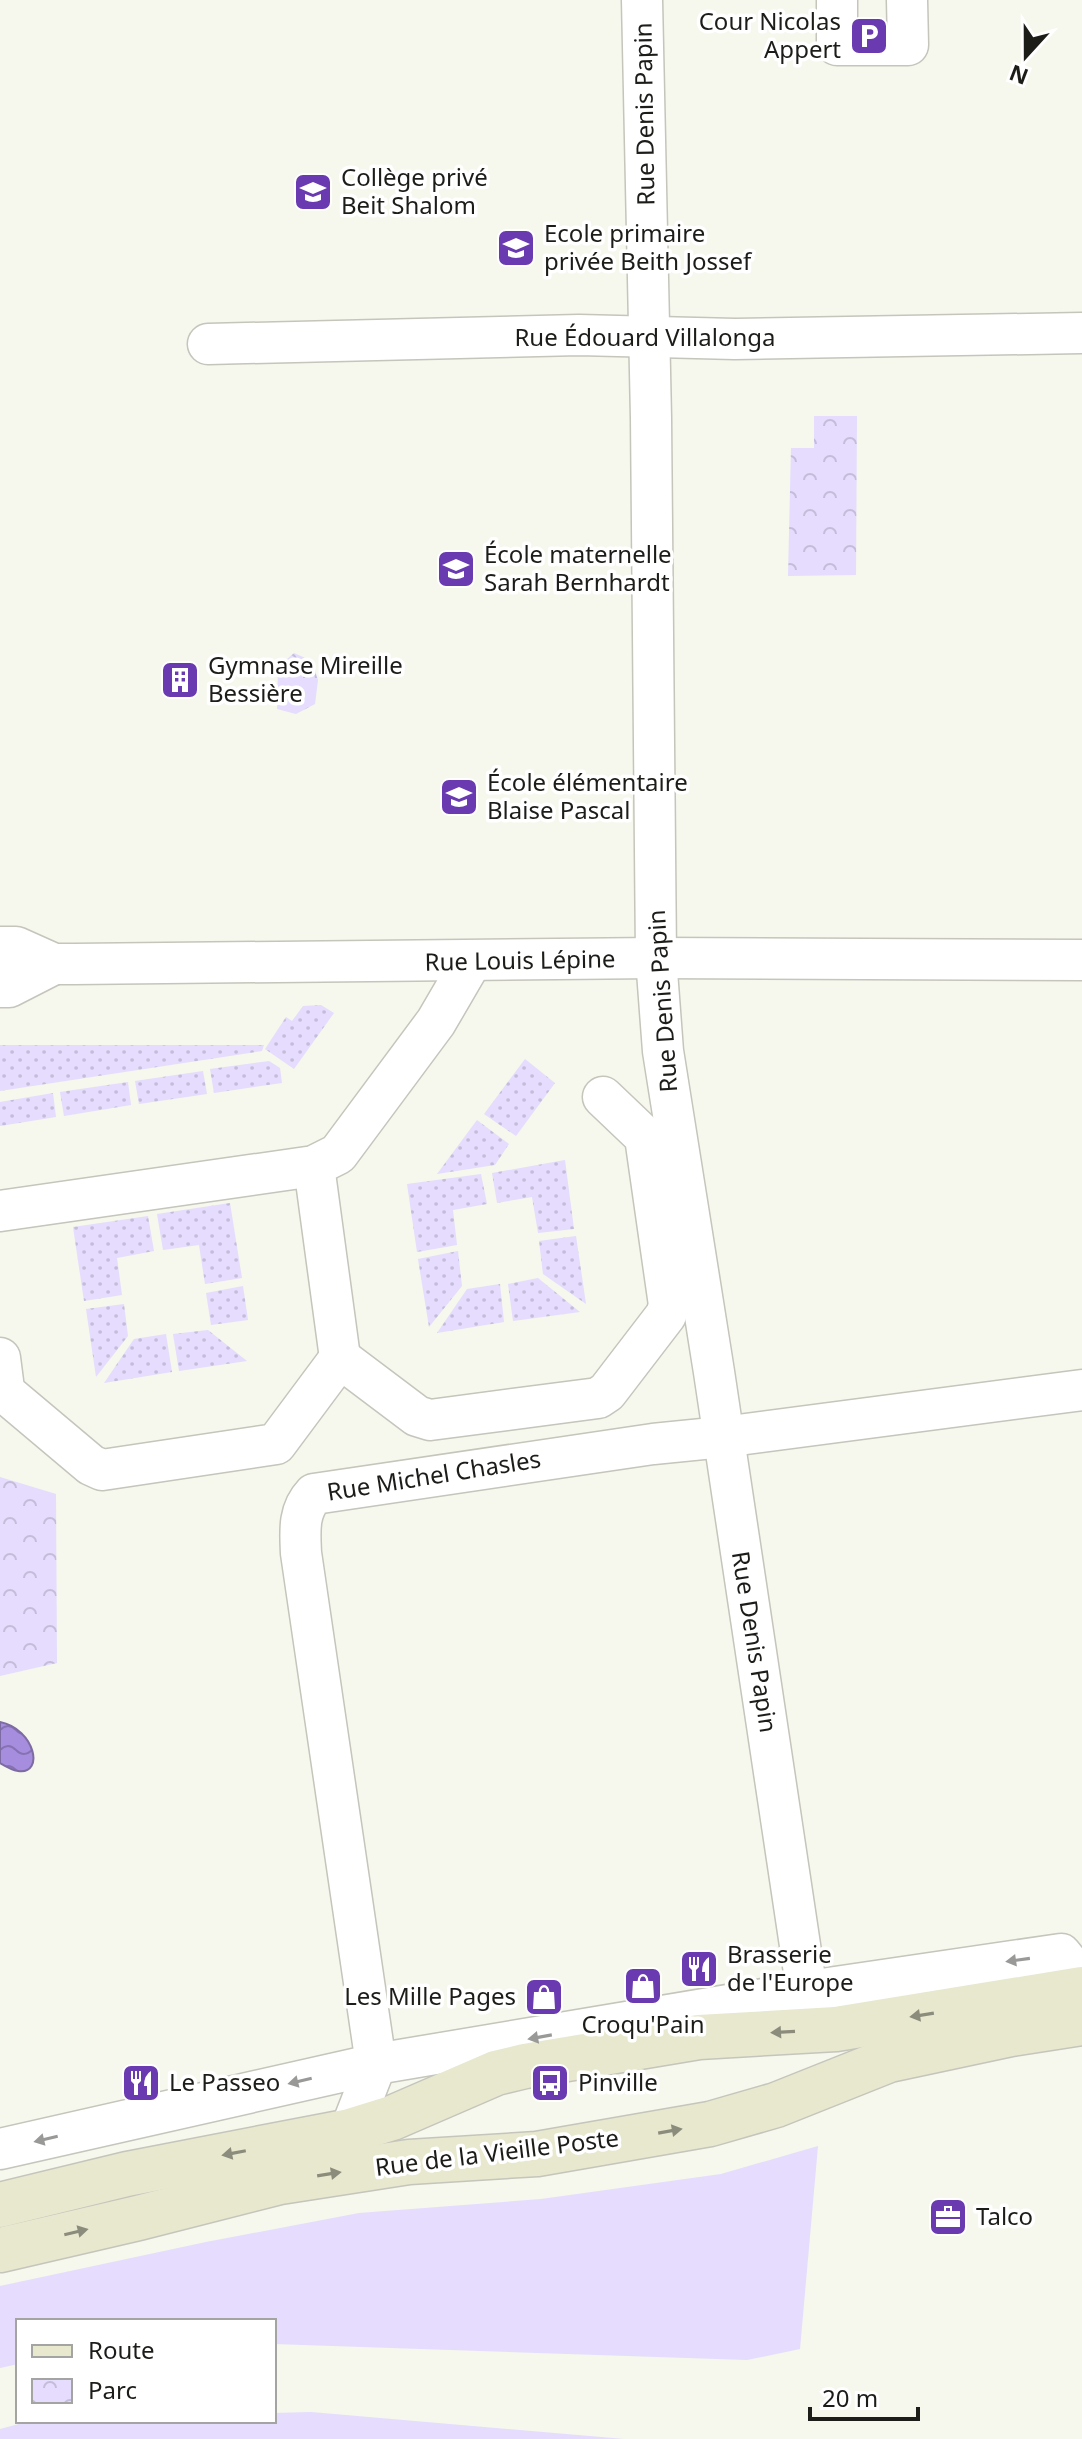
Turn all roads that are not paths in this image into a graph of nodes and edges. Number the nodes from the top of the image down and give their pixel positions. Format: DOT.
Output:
graph roads {
  1 [pos="642,0"];
  2 [pos="837,0"];
  3 [pos="907,0"];
  4 [pos="1082,333"];
  5 [pos="649,338"];
  6 [pos="208,344"];
  7 [pos="0,947"];
  8 [pos="656,958"];
  9 [pos="1082,960"];
  10 [pos="471,962"];
  11 [pos="54,964"];
  12 [pos="0,987"];
  13 [pos="603,1097"];
  14 [pos="314,1166"];
  15 [pos="0,1211"];
  16 [pos="0,1358"];
  17 [pos="340,1358"];
  18 [pos="1082,1390"];
  19 [pos="723,1437"];
  20 [pos="1082,1980"];
  21 [pos="1082,1989"];
  22 [pos="824,2003"];
  23 [pos="1082,2023"];
  24 [pos="376,2064"];
  25 [pos="418,2105"];
  26 [pos="350,2131"];
  27 [pos="0,2149"];
  28 [pos="0,2205"];
  29 [pos="0,2250"];
  1 -- 5 [label="street, Rue Denis Papin"];
  2 -- 3 [label="street"];
  4 -- 5 [label="street, Rue Édouard Villalonga"];
  5 -- 6 [label="street, Rue Édouard Villalonga"];
  5 -- 8 [label="street, Rue Denis Papin"];
  7 -- 11 [label="street, Rue Louis Lépine"];
  8 -- 9 [label="street, Rue Louis Lépine"];
  8 -- 10 [label="street, Rue Louis Lépine"];
  8 -- 19 [label="street, Rue Denis Papin"];
  10 -- 11 [label="street, Rue Louis Lépine"];
  10 -- 14 [label="street"];
  11 -- 12 [label="street, Rue Louis Lépine"];
  13 -- 17 [label="street"];
  14 -- 15 [label="street"];
  14 -- 17 [label="street"];
  16 -- 17 [label="street"];
  18 -- 19 [label="street, Rue Michel Chasles"];
  19 -- 22 [label="street, Rue Denis Papin"];
  19 -- 24 [label="street, Rue Michel Chasles"];
  20 -- 22 [label="street, Rue de la Vieille Poste, one-way"];
  21 -- 22 [label="main road, Rue de la Vieille Poste, one-way"];
  22 -- 24 [label="street, Rue de la Vieille Poste, one-way"];
  22 -- 25 [label="main road, Rue de la Vieille Poste, one-way"];
  29 -- 23 [label="main road, Rue de la Vieille Poste, one-way"];
  24 -- 25 [label="street"];
  24 -- 26 [label="street, Rue de la Vieille Poste"];
  24 -- 27 [label="street, Rue de la Vieille Poste, one-way"];
  25 -- 26 [label="main road, Rue de la Vieille Poste"];
  26 -- 28 [label="main road, Rue de la Vieille Poste, one-way"];
}
